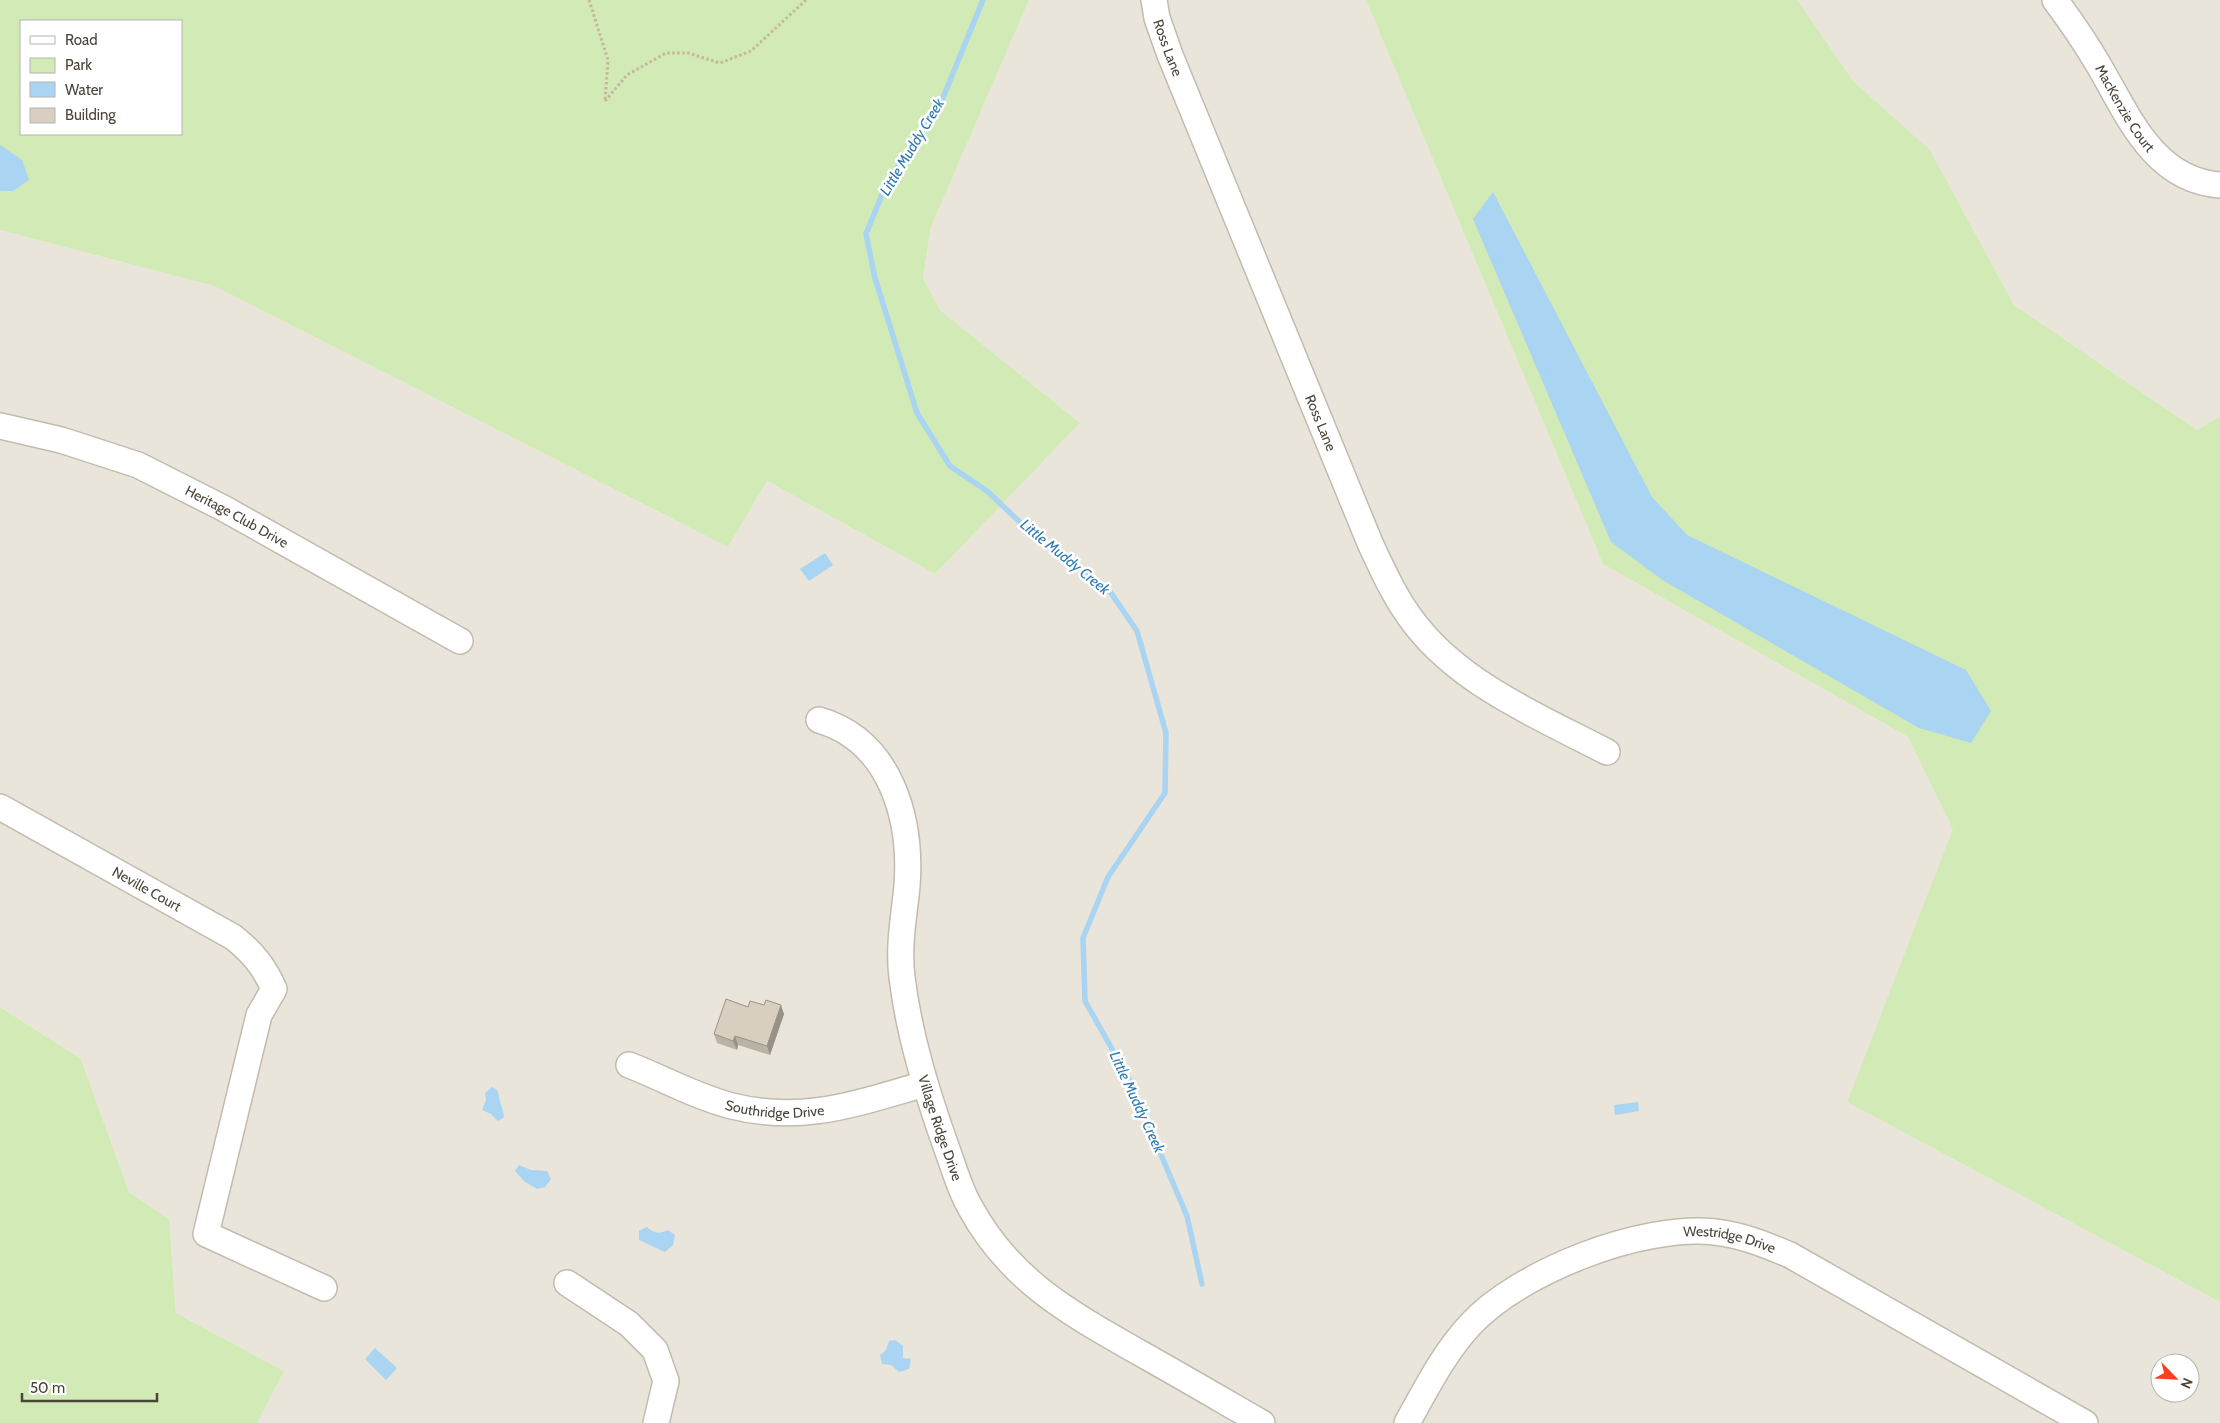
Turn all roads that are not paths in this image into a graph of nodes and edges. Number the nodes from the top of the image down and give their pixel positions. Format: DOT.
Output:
graph roads {
  1 [pos="1154,0"];
  2 [pos="2055,0"];
  3 [pos="2220,184"];
  4 [pos="0,426"];
  5 [pos="460,641"];
  6 [pos="820,720"];
  7 [pos="1607,752"];
  8 [pos="0,807"];
  9 [pos="629,1065"];
  10 [pos="925,1084"];
  11 [pos="568,1283"];
  12 [pos="324,1288"];
  13 [pos="656,1423"];
  14 [pos="1262,1423"];
  15 [pos="1407,1423"];
  16 [pos="2085,1423"];
  1 -- 7 [label="street, Ross Lane"];
  2 -- 3 [label="street, MacKenzie Court"];
  4 -- 5 [label="street, Heritage Club Drive"];
  6 -- 10 [label="street, Village Ridge Drive"];
  8 -- 12 [label="street, Neville Court"];
  9 -- 10 [label="street, Southridge Drive"];
  10 -- 14 [label="street, Village Ridge Drive"];
  11 -- 13 [label="street"];
  15 -- 16 [label="street, Westridge Drive"];
}
